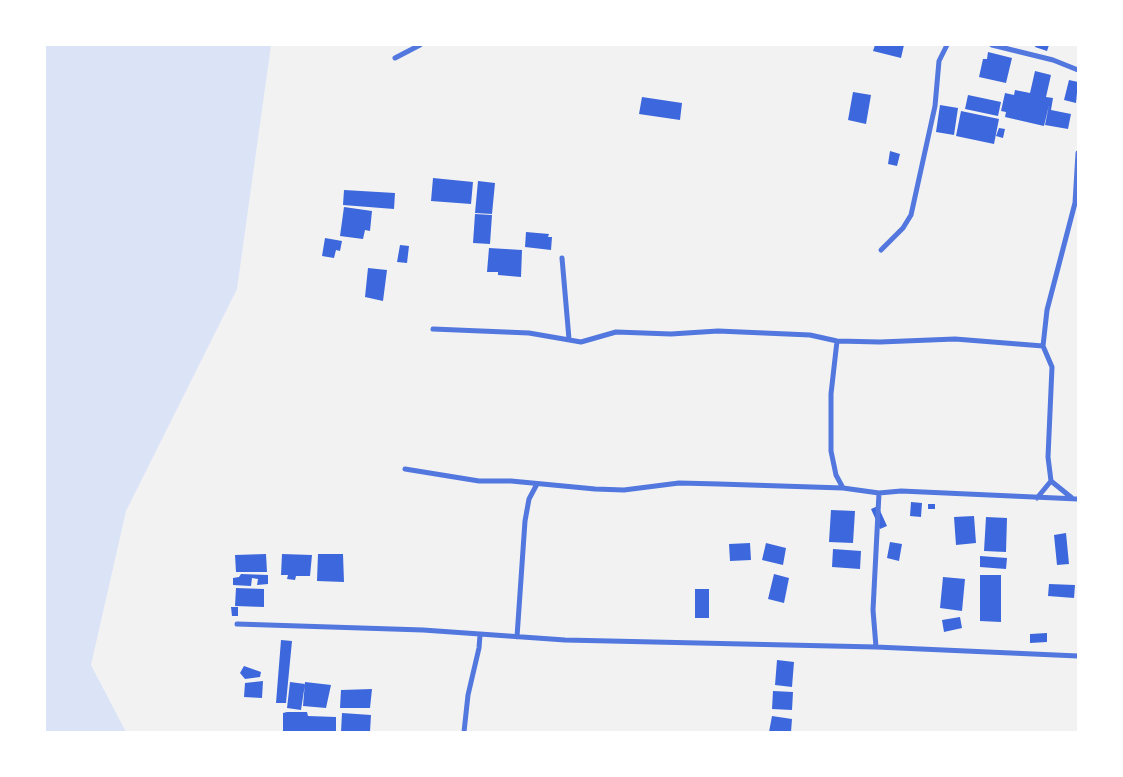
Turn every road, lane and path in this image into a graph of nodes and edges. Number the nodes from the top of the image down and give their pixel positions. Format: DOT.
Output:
graph roads {
  1 [pos="420,45"];
  2 [pos="947,45"];
  3 [pos="992,45"];
  4 [pos="395,58"];
  5 [pos="1078,70"];
  6 [pos="1078,153"];
  7 [pos="881,250"];
  8 [pos="562,258"];
  9 [pos="433,329"];
  10 [pos="569,339"];
  11 [pos="836,341"];
  12 [pos="1043,346"];
  13 [pos="405,469"];
  14 [pos="1051,481"];
  15 [pos="537,484"];
  16 [pos="843,488"];
  17 [pos="879,493"];
  18 [pos="1037,498"];
  19 [pos="1076,499"];
  20 [pos="237,624"];
  21 [pos="480,635"];
  22 [pos="517,636"];
  23 [pos="876,647"];
  24 [pos="1078,656"];
  25 [pos="464,732"];
  1 -- 4 [label="street"];
  2 -- 7 [label="street"];
  3 -- 5 [label="street"];
  6 -- 12 [label="street"];
  8 -- 10 [label="street"];
  9 -- 10 [label="street"];
  10 -- 11 [label="street"];
  11 -- 12 [label="street"];
  11 -- 16 [label="street"];
  12 -- 14 [label="street"];
  13 -- 15 [label="street"];
  14 -- 18 [label="street"];
  14 -- 19 [label="street"];
  15 -- 16 [label="street"];
  15 -- 22 [label="street"];
  16 -- 17 [label="street"];
  17 -- 18 [label="street"];
  17 -- 23 [label="street"];
  18 -- 19 [label="street"];
  20 -- 21 [label="street"];
  21 -- 22 [label="street"];
  21 -- 25 [label="street"];
  22 -- 23 [label="street"];
  23 -- 24 [label="street"];
}
